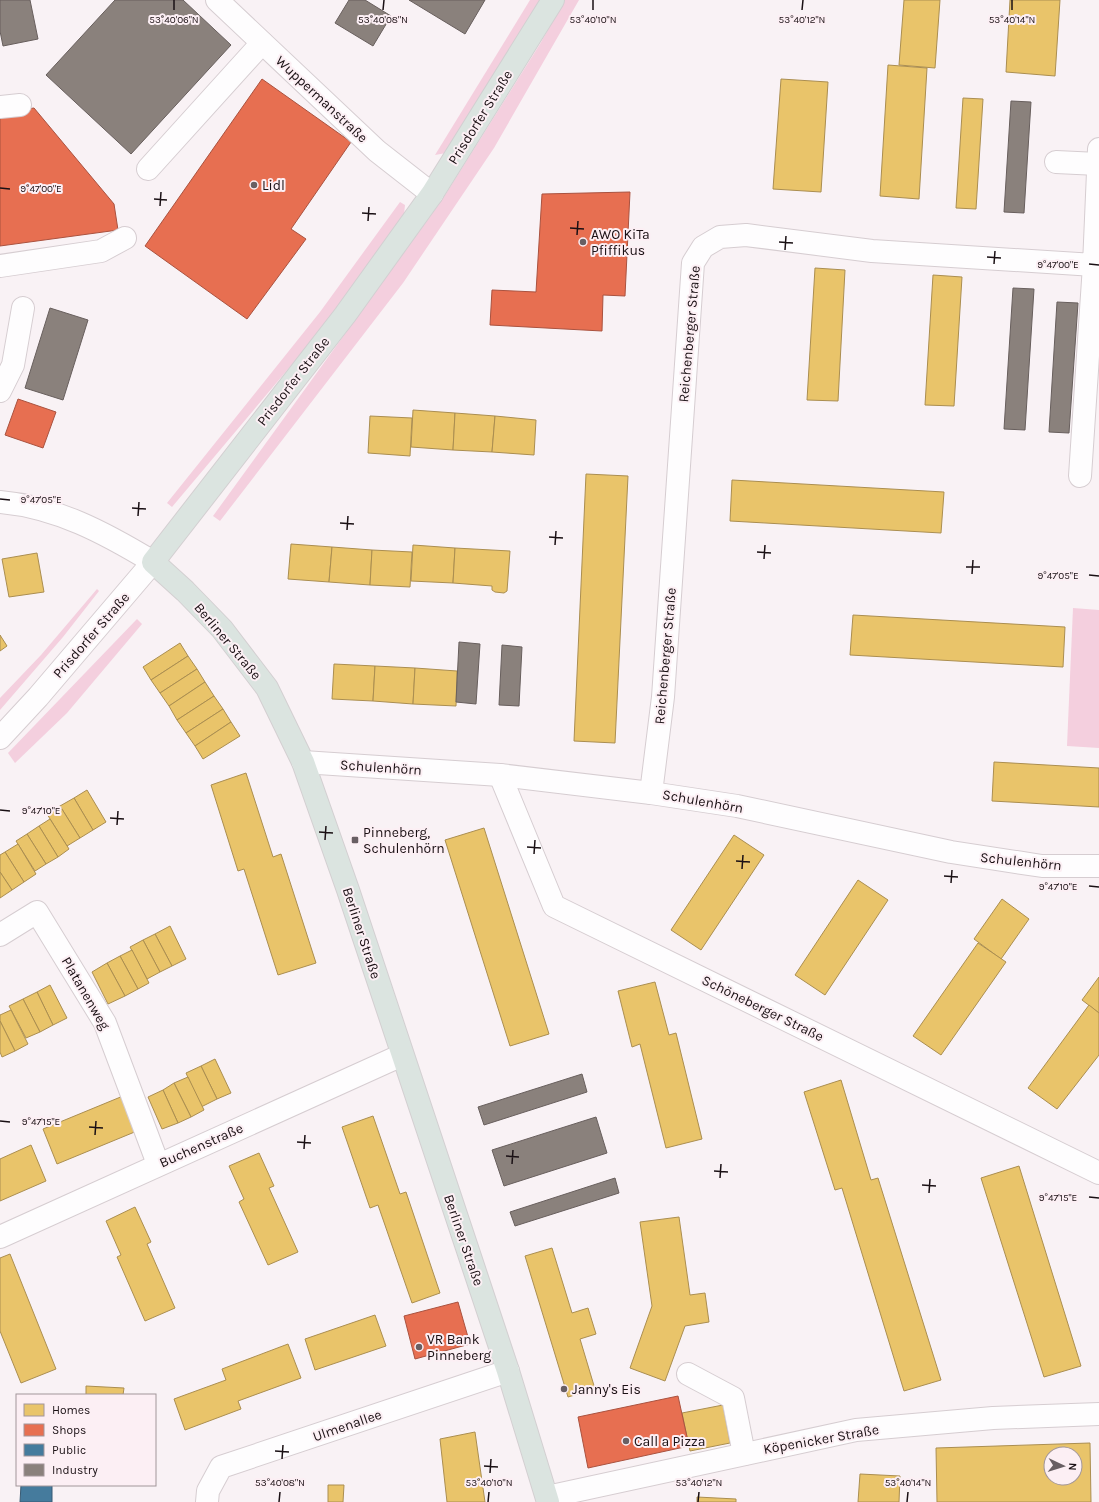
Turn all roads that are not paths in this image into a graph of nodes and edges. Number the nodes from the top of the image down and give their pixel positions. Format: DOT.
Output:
graph roads {
  1 [pos="216,0"];
  2 [pos="553,0"];
  3 [pos="262,43"];
  4 [pos="1099,156"];
  5 [pos="1056,162"];
  6 [pos="148,169"];
  7 [pos="432,194"];
  8 [pos="125,238"];
  9 [pos="1094,265"];
  10 [pos="0,266"];
  11 [pos="23,308"];
  12 [pos="0,391"];
  13 [pos="1080,476"];
  14 [pos="0,502"];
  15 [pos="153,562"];
  16 [pos="0,738"];
  17 [pos="303,762"];
  18 [pos="500,775"];
  19 [pos="651,793"];
  20 [pos="1099,866"];
  21 [pos="0,935"];
  22 [pos="402,1056"];
  23 [pos="158,1164"];
  24 [pos="1099,1173"];
  25 [pos="0,1237"];
  26 [pos="508,1371"];
  27 [pos="688,1374"];
  28 [pos="1099,1414"];
  29 [pos="744,1454"];
  30 [pos="547,1500"];
  31 [pos="207,1502"];
  1 -- 3 [label="street, Wuppermanstraße"];
  2 -- 7 [label="main road, Prisdorfer Straße"];
  3 -- 6 [label="street"];
  3 -- 7 [label="street, Wuppermanstraße"];
  4 -- 5 [label="street"];
  4 -- 9 [label="street"];
  7 -- 15 [label="main road, Prisdorfer Straße"];
  8 -- 10 [label="street"];
  9 -- 13 [label="street"];
  9 -- 19 [label="street, Reichenberger Straße"];
  11 -- 12 [label="street"];
  14 -- 15 [label="street, Berliner Straße"];
  15 -- 16 [label="street, Prisdorfer Straße"];
  15 -- 17 [label="main road, Berliner Straße"];
  17 -- 18 [label="street, Schulenhörn"];
  17 -- 22 [label="main road, Berliner Straße"];
  18 -- 19 [label="street, Schulenhörn"];
  18 -- 24 [label="street, Schöneberger Straße"];
  19 -- 20 [label="street, Schulenhörn"];
  21 -- 23 [label="street, Platanenweg"];
  22 -- 23 [label="street, Buchenstraße"];
  22 -- 26 [label="main road, Berliner Straße"];
  23 -- 25 [label="street, Buchenstraße"];
  26 -- 30 [label="main road, Berliner Straße"];
  26 -- 31 [label="street, Ulmenallee"];
  27 -- 29 [label="street"];
  28 -- 29 [label="street, Köpenicker Straße"];
  29 -- 30 [label="street, Köpenicker Straße"];
}
